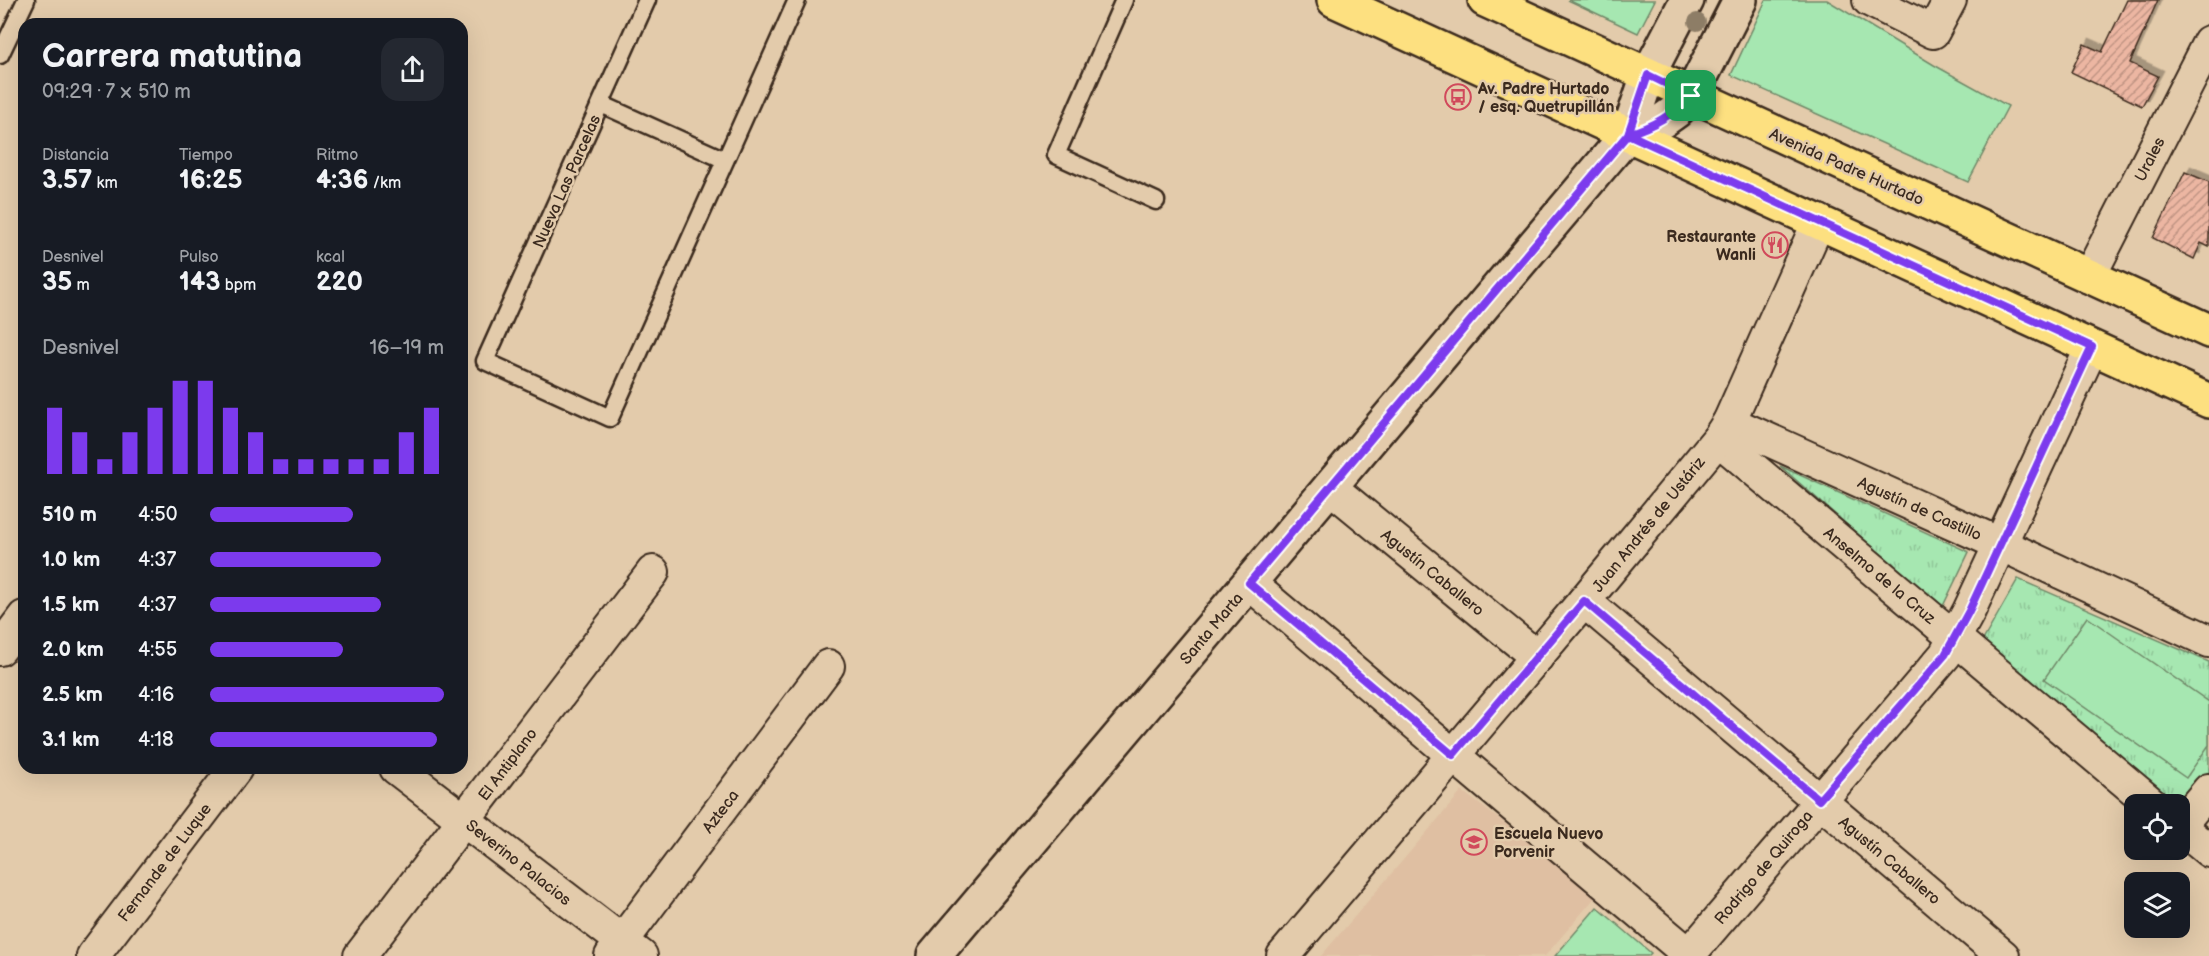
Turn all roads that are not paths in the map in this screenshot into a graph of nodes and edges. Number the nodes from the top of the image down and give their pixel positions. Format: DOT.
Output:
graph roads {
  1 [pos="26,0"];
  2 [pos="648,0"];
  3 [pos="797,0"];
  4 [pos="1124,0"];
  5 [pos="1334,0"];
  6 [pos="1485,0"];
  7 [pos="1687,0"];
  8 [pos="1740,0"];
  9 [pos="1869,0"];
  10 [pos="1950,0"];
  11 [pos="2209,42"];
  12 [pos="0,55"];
  13 [pos="1648,75"];
  14 [pos="1691,96"];
  15 [pos="601,104"];
  16 [pos="1628,134"];
  17 [pos="725,160"];
  18 [pos="1156,201"];
  19 [pos="1819,221"];
  20 [pos="2089,277"];
  21 [pos="2209,331"];
  22 [pos="2092,347"];
  23 [pos="2209,401"];
  24 [pos="1723,430"];
  25 [pos="1330,487"];
  26 [pos="2000,544"];
  27 [pos="653,572"];
  28 [pos="1249,583"];
  29 [pos="1584,601"];
  30 [pos="18,625"];
  31 [pos="1955,637"];
  32 [pos="2209,641"];
  33 [pos="0,649"];
  34 [pos="1537,657"];
  35 [pos="828,666"];
  36 [pos="1453,755"];
  37 [pos="231,774"];
  38 [pos="404,774"];
  39 [pos="2209,790"];
  40 [pos="2140,794"];
  41 [pos="1819,800"];
  42 [pos="2190,814"];
  43 [pos="464,820"];
  44 [pos="2190,835"];
  45 [pos="2209,851"];
  46 [pos="625,951"];
  47 [pos="93,956"];
  48 [pos="360,956"];
  49 [pos="934,956"];
  50 [pos="1282,956"];
  51 [pos="1689,956"];
  52 [pos="2003,956"];
  1 -- 12 [label="lane"];
  2 -- 15 [label="lane, Nueva Las Parcelas"];
  3 -- 17 [label="lane"];
  4 -- 18 [label="lane"];
  5 -- 16 [label="main road"];
  6 -- 13 [label="main road, Avenida Padre Hurtado"];
  7 -- 13 [label="street, Santa Marta"];
  8 -- 14 [label="street, Santa Marta"];
  9 -- 10 [label="street"];
  11 -- 20 [label="street, Urales"];
  13 -- 14 [label="main road, Avenida Padre Hurtado"];
  13 -- 16 [label="street, Santa Marta"];
  14 -- 16 [label="street, Santa Marta"];
  14 -- 20 [label="main road, Avenida Padre Hurtado"];
  15 -- 17 [label="lane"];
  15 -- 17 [label="lane, Nueva Las Parcelas"];
  16 -- 19 [label="main road"];
  16 -- 25 [label="street, Santa Marta"];
  19 -- 22 [label="main road"];
  19 -- 24 [label="street, Juan Andrés de Ustáriz"];
  20 -- 21 [label="main road, Avenida Padre Hurtado"];
  22 -- 23 [label="main road"];
  22 -- 26 [label="street, Rodrigo de Quiroga"];
  24 -- 26 [label="street, Agustín de Castillo"];
  24 -- 29 [label="street, Juan Andrés de Ustáriz"];
  24 -- 31 [label="street, Anselmo de la Cruz"];
  25 -- 28 [label="street, Santa Marta"];
  25 -- 34 [label="street, Agustín Caballero"];
  26 -- 31 [label="street, Rodrigo de Quiroga"];
  26 -- 32 [label="street, Agustín de Castillo"];
  27 -- 43 [label="street, El Antiplano"];
  28 -- 36 [label="street"];
  28 -- 49 [label="street, Santa Marta"];
  29 -- 34 [label="street, Juan Andrés de Ustáriz"];
  29 -- 41 [label="street, Agustín Caballero"];
  30 -- 33 [label="street"];
  31 -- 40 [label="street, Anselmo de la Cruz"];
  31 -- 41 [label="street, Rodrigo de Quiroga"];
  34 -- 36 [label="street, Juan Andrés de Ustáriz"];
  35 -- 46 [label="street, Azteca"];
  36 -- 50 [label="street, Juan Andrés de Ustáriz"];
  36 -- 51 [label="street"];
  37 -- 47 [label="street, Fernande de Luque"];
  38 -- 43 [label="street, Severino Palacios"];
  39 -- 42 [label="street"];
  41 -- 51 [label="street, Rodrigo de Quiroga"];
  41 -- 52 [label="street, Agustín Caballero"];
  43 -- 46 [label="street, Severino Palacios"];
  43 -- 48 [label="street, El Antiplano"];
  44 -- 45 [label="street"];
}
